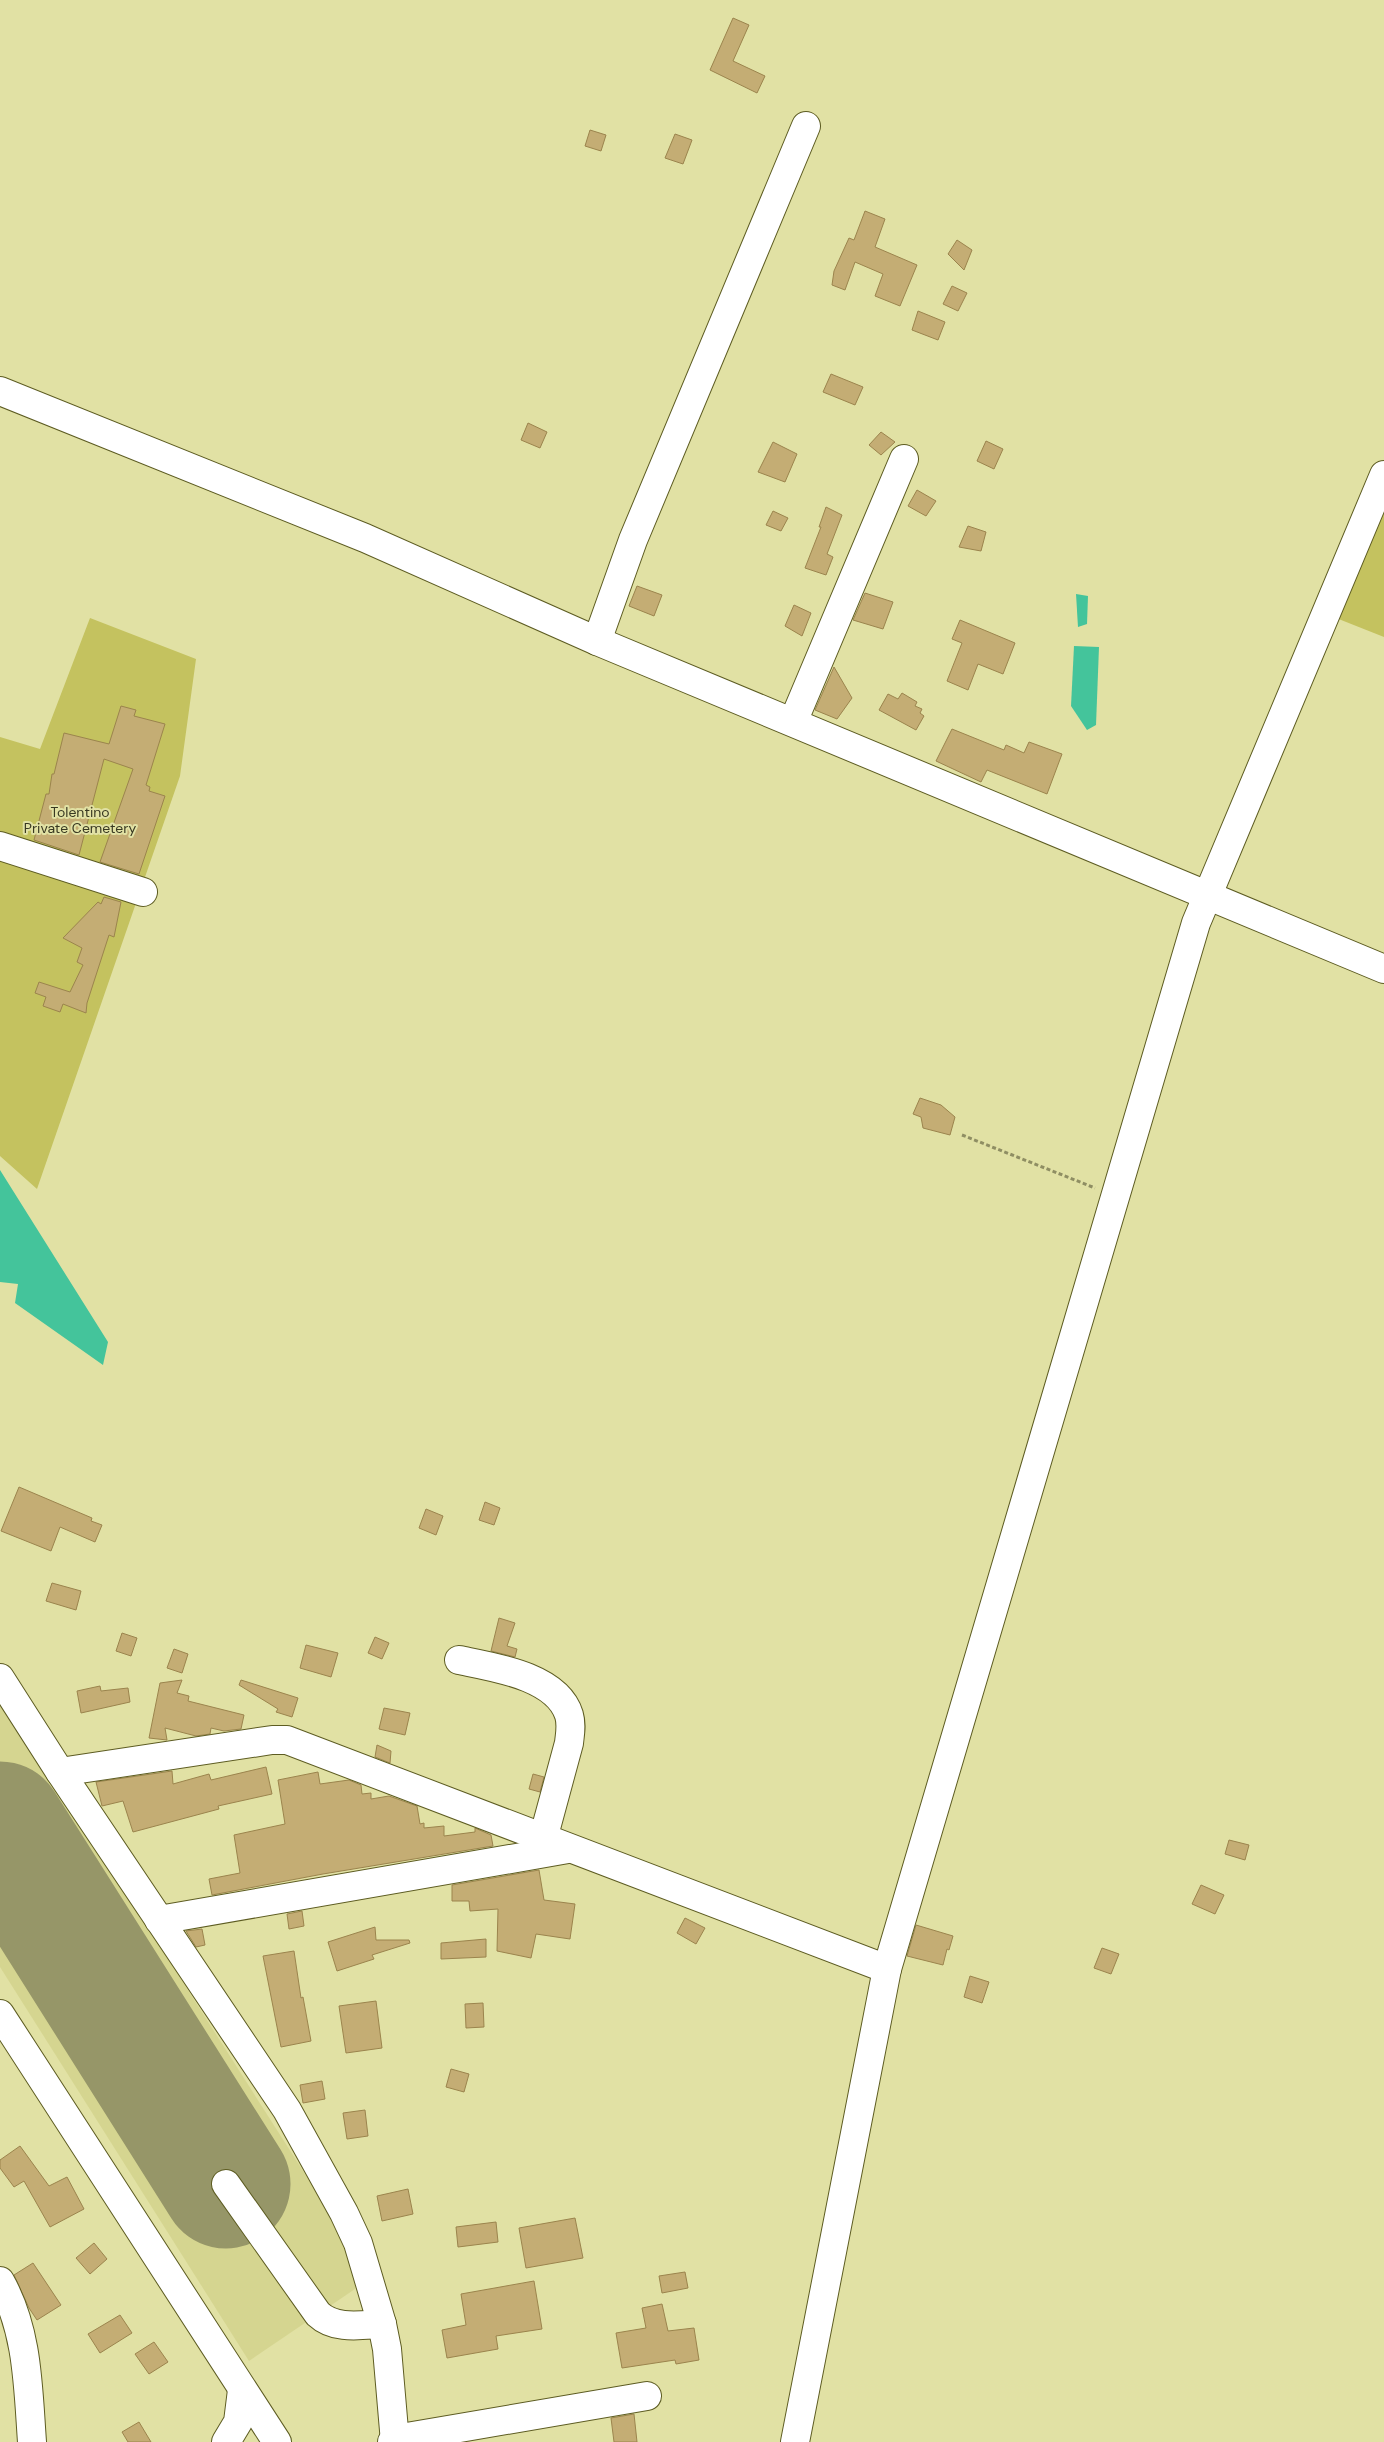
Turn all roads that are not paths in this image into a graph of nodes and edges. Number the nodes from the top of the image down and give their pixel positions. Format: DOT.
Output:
graph roads {
  1 [pos="806,126"];
  2 [pos="0,391"];
  3 [pos="904,459"];
  4 [pos="1384,475"];
  5 [pos="597,641"];
  6 [pos="793,722"];
  7 [pos="0,846"];
  8 [pos="143,892"];
  9 [pos="1208,895"];
  10 [pos="1384,969"];
  11 [pos="459,1660"];
  12 [pos="0,1678"];
  13 [pos="60,1772"];
  14 [pos="543,1839"];
  15 [pos="568,1849"];
  16 [pos="159,1920"];
  17 [pos="887,1969"];
  18 [pos="0,2014"];
  19 [pos="226,2184"];
  20 [pos="0,2281"];
  21 [pos="382,2324"];
  22 [pos="242,2390"];
  23 [pos="646,2396"];
  24 [pos="276,2441"];
  25 [pos="394,2441"];
  26 [pos="32,2442"];
  27 [pos="226,2442"];
  28 [pos="238,2442"];
  29 [pos="795,2442"];
  1 -- 5 [label="street"];
  2 -- 5 [label="street"];
  3 -- 6 [label="street"];
  4 -- 9 [label="street"];
  5 -- 6 [label="street"];
  6 -- 9 [label="street"];
  7 -- 8 [label="street"];
  9 -- 10 [label="street"];
  9 -- 17 [label="street"];
  11 -- 14 [label="street"];
  12 -- 13 [label="street"];
  13 -- 14 [label="street"];
  13 -- 16 [label="street"];
  14 -- 15 [label="street"];
  15 -- 16 [label="street"];
  15 -- 17 [label="street"];
  16 -- 21 [label="street"];
  17 -- 29 [label="street"];
  18 -- 22 [label="street"];
  19 -- 21 [label="street"];
  20 -- 26 [label="street"];
  21 -- 25 [label="street"];
  22 -- 24 [label="street"];
  22 -- 27 [label="street"];
  23 -- 25 [label="street"];
  24 -- 28 [label="street"];
}
